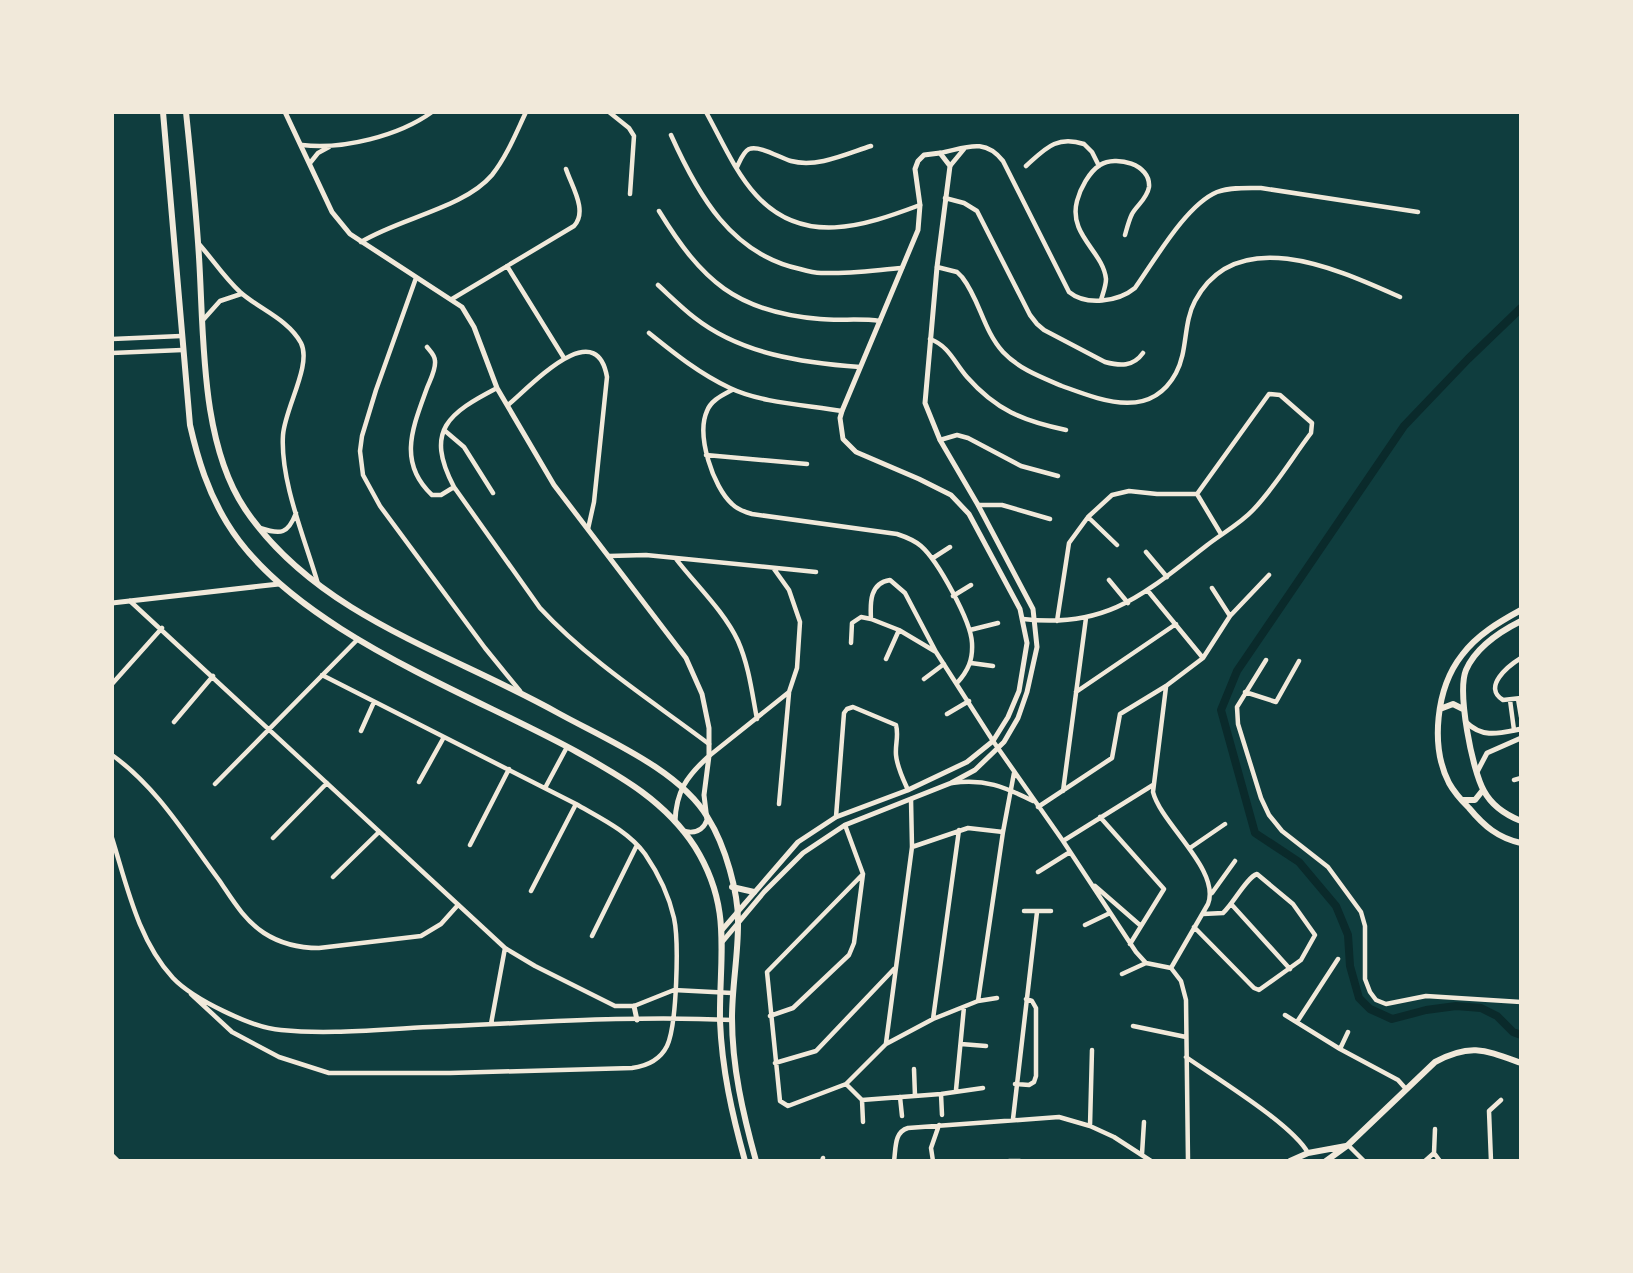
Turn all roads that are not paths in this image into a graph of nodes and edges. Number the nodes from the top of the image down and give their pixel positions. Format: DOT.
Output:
graph roads {
  1 [pos="163,112"];
  2 [pos="186,112"];
  3 [pos="285,112"];
  4 [pos="432,112"];
  5 [pos="526,112"];
  6 [pos="609,112"];
  7 [pos="706,112"];
  8 [pos="671,135"];
  9 [pos="302,145"];
  10 [pos="330,146"];
  11 [pos="871,146"];
  12 [pos="964,148"];
  13 [pos="940,153"];
  14 [pos="310,163"];
  15 [pos="950,166"];
  16 [pos="1026,166"];
  17 [pos="1099,166"];
  18 [pos="737,168"];
  19 [pos="566,169"];
  20 [pos="630,194"];
  21 [pos="945,198"];
  22 [pos="920,205"];
  23 [pos="659,211"];
  24 [pos="1418,212"];
  25 [pos="1125,234"];
  26 [pos="361,242"];
  27 [pos="198,243"];
  28 [pos="507,266"];
  29 [pos="937,267"];
  30 [pos="903,268"];
  31 [pos="416,278"];
  32 [pos="658,285"];
  33 [pos="242,294"];
  34 [pos="1400,296"];
  35 [pos="452,299"];
  36 [pos="1101,300"];
  37 [pos="203,320"];
  38 [pos="880,321"];
  39 [pos="649,334"];
  40 [pos="181,336"];
  41 [pos="112,339"];
  42 [pos="930,339"];
  43 [pos="427,347"];
  44 [pos="182,350"];
  45 [pos="112,353"];
  46 [pos="1143,353"];
  47 [pos="564,358"];
  48 [pos="860,367"];
  49 [pos="498,388"];
  50 [pos="732,390"];
  51 [pos="508,405"];
  52 [pos="842,411"];
  53 [pos="444,430"];
  54 [pos="1066,430"];
  55 [pos="940,440"];
  56 [pos="706,455"];
  57 [pos="807,464"];
  58 [pos="1058,476"];
  59 [pos="454,487"];
  60 [pos="493,493"];
  61 [pos="1196,494"];
  62 [pos="978,505"];
  63 [pos="297,512"];
  64 [pos="1088,517"];
  65 [pos="1051,519"];
  66 [pos="260,528"];
  67 [pos="587,530"];
  68 [pos="1221,534"];
  69 [pos="1117,545"];
  70 [pos="950,547"];
  71 [pos="1146,552"];
  72 [pos="609,556"];
  73 [pos="933,558"];
  74 [pos="676,559"];
  75 [pos="774,569"];
  76 [pos="816,572"];
  77 [pos="1269,575"];
  78 [pos="1167,577"];
  79 [pos="1109,580"];
  80 [pos="279,584"];
  81 [pos="318,585"];
  82 [pos="971,585"];
  83 [pos="1212,588"];
  84 [pos="1148,591"];
  85 [pos="953,596"];
  86 [pos="130,601"];
  87 [pos="112,603"];
  88 [pos="1128,603"];
  89 [pos="1521,610"];
  90 [pos="1230,616"];
  91 [pos="1086,618"];
  92 [pos="871,619"];
  93 [pos="1023,620"];
  94 [pos="1035,621"];
  95 [pos="1057,621"];
  96 [pos="1521,621"];
  97 [pos="998,623"];
  98 [pos="1175,624"];
  99 [pos="162,628"];
  100 [pos="899,630"];
  101 [pos="970,630"];
  102 [pos="359,638"];
  103 [pos="851,643"];
  104 [pos="936,652"];
  105 [pos="1203,658"];
  106 [pos="1521,658"];
  107 [pos="886,659"];
  108 [pos="1266,660"];
  109 [pos="1299,661"];
  110 [pos="971,663"];
  111 [pos="944,664"];
  112 [pos="993,666"];
  113 [pos="322,675"];
  114 [pos="213,676"];
  115 [pos="924,679"];
  116 [pos="957,683"];
  117 [pos="112,684"];
  118 [pos="1166,686"];
  119 [pos="520,691"];
  120 [pos="789,692"];
  121 [pos="1076,692"];
  122 [pos="1245,692"];
  123 [pos="1520,698"];
  124 [pos="1510,700"];
  125 [pos="969,701"];
  126 [pos="374,702"];
  127 [pos="1440,709"];
  128 [pos="1463,709"];
  129 [pos="947,714"];
  130 [pos="1521,718"];
  131 [pos="757,719"];
  132 [pos="174,722"];
  133 [pos="1466,722"];
  134 [pos="269,728"];
  135 [pos="1517,730"];
  136 [pos="361,731"];
  137 [pos="444,737"];
  138 [pos="1521,738"];
  139 [pos="993,741"];
  140 [pos="710,745"];
  141 [pos="567,747"];
  142 [pos="998,749"];
  143 [pos="112,755"];
  144 [pos="709,756"];
  145 [pos="509,769"];
  146 [pos="1014,772"];
  147 [pos="1477,772"];
  148 [pos="1521,778"];
  149 [pos="1514,780"];
  150 [pos="419,782"];
  151 [pos="215,783"];
  152 [pos="327,783"];
  153 [pos="951,783"];
  154 [pos="1153,785"];
  155 [pos="682,787"];
  156 [pos="545,788"];
  157 [pos="1010,789"];
  158 [pos="908,790"];
  159 [pos="1063,790"];
  160 [pos="1483,790"];
  161 [pos="912,799"];
  162 [pos="1461,800"];
  163 [pos="576,804"];
  164 [pos="779,804"];
  165 [pos="1037,805"];
  166 [pos="708,816"];
  167 [pos="836,817"];
  168 [pos="1100,817"];
  169 [pos="1521,821"];
  170 [pos="675,822"];
  171 [pos="1225,824"];
  172 [pos="845,825"];
  173 [pos="959,830"];
  174 [pos="683,831"];
  175 [pos="379,832"];
  176 [pos="1003,832"];
  177 [pos="112,838"];
  178 [pos="273,838"];
  179 [pos="1063,841"];
  180 [pos="1521,843"];
  181 [pos="470,845"];
  182 [pos="637,845"];
  183 [pos="912,847"];
  184 [pos="1190,848"];
  185 [pos="1070,852"];
  186 [pos="1235,861"];
  187 [pos="1038,872"];
  188 [pos="863,874"];
  189 [pos="333,877"];
  190 [pos="1090,880"];
  191 [pos="732,887"];
  192 [pos="531,891"];
  193 [pos="754,892"];
  194 [pos="1211,894"];
  195 [pos="458,905"];
  196 [pos="1232,905"];
  197 [pos="1024,911"];
  198 [pos="1051,911"];
  199 [pos="1037,912"];
  200 [pos="1110,913"];
  201 [pos="737,914"];
  202 [pos="1203,914"];
  203 [pos="738,924"];
  204 [pos="1085,925"];
  205 [pos="1141,927"];
  206 [pos="1194,927"];
  207 [pos="722,930"];
  208 [pos="592,936"];
  209 [pos="723,941"];
  210 [pos="1130,944"];
  211 [pos="505,948"];
  212 [pos="723,953"];
  213 [pos="736,955"];
  214 [pos="1338,959"];
  215 [pos="1146,962"];
  216 [pos="895,968"];
  217 [pos="1171,968"];
  218 [pos="1290,969"];
  219 [pos="1122,974"];
  220 [pos="674,990"];
  221 [pos="721,993"];
  222 [pos="732,993"];
  223 [pos="191,994"];
  224 [pos="997,998"];
  225 [pos="1026,999"];
  226 [pos="978,1001"];
  227 [pos="1521,1002"];
  228 [pos="634,1006"];
  229 [pos="964,1007"];
  230 [pos="1286,1015"];
  231 [pos="770,1016"];
  232 [pos="672,1019"];
  233 [pos="933,1019"];
  234 [pos="637,1020"];
  235 [pos="720,1020"];
  236 [pos="732,1020"];
  237 [pos="1297,1022"];
  238 [pos="491,1024"];
  239 [pos="1133,1026"];
  240 [pos="1349,1032"];
  241 [pos="1186,1037"];
  242 [pos="886,1044"];
  243 [pos="961,1045"];
  244 [pos="986,1046"];
  245 [pos="1340,1049"];
  246 [pos="1092,1050"];
  247 [pos="1186,1057"];
  248 [pos="775,1063"];
  249 [pos="1521,1063"];
  250 [pos="914,1069"];
  251 [pos="846,1084"];
  252 [pos="1016,1084"];
  253 [pos="983,1088"];
  254 [pos="1406,1089"];
  255 [pos="956,1091"];
  256 [pos="942,1094"];
  257 [pos="915,1096"];
  258 [pos="900,1097"];
  259 [pos="862,1100"];
  260 [pos="1501,1100"];
  261 [pos="942,1115"];
  262 [pos="902,1116"];
  263 [pos="1013,1119"];
  264 [pos="863,1122"];
  265 [pos="1144,1122"];
  266 [pos="939,1125"];
  267 [pos="1090,1126"];
  268 [pos="1434,1129"];
  269 [pos="1348,1145"];
  270 [pos="1308,1153"];
  271 [pos="1434,1153"];
  272 [pos="1142,1154"];
  273 [pos="112,1155"];
  274 [pos="118,1161"];
  275 [pos="745,1161"];
  276 [pos="756,1161"];
  277 [pos="894,1161"];
  278 [pos="933,1161"];
  279 [pos="1009,1161"];
  280 [pos="1020,1161"];
  281 [pos="1151,1161"];
  282 [pos="1188,1161"];
  283 [pos="1290,1161"];
  284 [pos="1326,1161"];
  285 [pos="1364,1161"];
  286 [pos="1425,1161"];
  287 [pos="1440,1161"];
  288 [pos="1491,1161"];
  1 -- 40 [label="main road"];
  2 -- 27 [label="main road"];
  3 -- 9 [label="street"];
  4 -- 10 [label="street"];
  5 -- 26 [label="street"];
  6 -- 20 [label="street"];
  7 -- 18 [label="street"];
  8 -- 30 [label="street"];
  9 -- 10 [label="street"];
  9 -- 14 [label="street"];
  10 -- 14 [label="street"];
  11 -- 18 [label="street"];
  12 -- 13 [label="street"];
  12 -- 15 [label="street"];
  12 -- 36 [label="street"];
  13 -- 15 [label="street"];
  13 -- 22 [label="street"];
  14 -- 26 [label="street"];
  15 -- 21 [label="street"];
  16 -- 17 [label="street"];
  17 -- 25 [label="street"];
  17 -- 36 [label="street"];
  18 -- 22 [label="street"];
  19 -- 28 [label="street"];
  21 -- 29 [label="street"];
  21 -- 46 [label="street"];
  22 -- 30 [label="street"];
  23 -- 38 [label="street"];
  24 -- 36 [label="street"];
  26 -- 31 [label="street"];
  27 -- 33 [label="street"];
  27 -- 37 [label="main road"];
  28 -- 35 [label="street"];
  28 -- 47 [label="street"];
  29 -- 34 [label="street"];
  29 -- 42 [label="street"];
  30 -- 38 [label="street"];
  31 -- 35 [label="street"];
  31 -- 119 [label="street"];
  32 -- 48 [label="street"];
  33 -- 37 [label="street"];
  33 -- 63 [label="street"];
  35 -- 49 [label="street"];
  37 -- 66 [label="main road"];
  38 -- 48 [label="street"];
  39 -- 50 [label="street"];
  40 -- 41 [label="street"];
  40 -- 44 [label="main road"];
  42 -- 54 [label="street"];
  42 -- 55 [label="street"];
  43 -- 59 [label="street"];
  44 -- 45 [label="street"];
  44 -- 80 [label="main road"];
  47 -- 51 [label="street"];
  47 -- 67 [label="street"];
  48 -- 52 [label="street"];
  49 -- 51 [label="street"];
  49 -- 53 [label="street"];
  50 -- 52 [label="street"];
  50 -- 56 [label="street"];
  51 -- 67 [label="street"];
  52 -- 93 [label="street"];
  53 -- 59 [label="street"];
  53 -- 60 [label="street"];
  55 -- 58 [label="street"];
  55 -- 62 [label="street"];
  56 -- 57 [label="street"];
  56 -- 73 [label="street"];
  59 -- 140 [label="street"];
  61 -- 64 [label="street"];
  61 -- 68 [label="street"];
  61 -- 68 [label="street"];
  62 -- 65 [label="street"];
  62 -- 94 [label="street"];
  63 -- 66 [label="street"];
  63 -- 81 [label="street"];
  64 -- 69 [label="street"];
  64 -- 95 [label="street"];
  66 -- 81 [label="main road"];
  67 -- 72 [label="street"];
  68 -- 78 [label="street"];
  70 -- 73 [label="street"];
  71 -- 78 [label="street"];
  72 -- 74 [label="street"];
  72 -- 140 [label="street"];
  73 -- 85 [label="street"];
  74 -- 75 [label="street"];
  74 -- 131 [label="street"];
  75 -- 76 [label="street"];
  75 -- 120 [label="street"];
  77 -- 90 [label="street"];
  78 -- 84 [label="street"];
  79 -- 88 [label="street"];
  80 -- 86 [label="street"];
  80 -- 102 [label="main road"];
  81 -- 119 [label="main road"];
  82 -- 85 [label="street"];
  83 -- 90 [label="street"];
  84 -- 88 [label="street"];
  84 -- 98 [label="street"];
  85 -- 101 [label="street"];
  86 -- 87 [label="street"];
  86 -- 99 [label="street"];
  88 -- 91 [label="street"];
  89 -- 127 [label="main road"];
  90 -- 105 [label="street"];
  91 -- 95 [label="street"];
  91 -- 121 [label="street"];
  92 -- 100 [label="street"];
  92 -- 103 [label="street"];
  92 -- 104 [label="street"];
  93 -- 94 [label="street"];
  93 -- 139 [label="street"];
  94 -- 95 [label="street"];
  94 -- 142 [label="street"];
  96 -- 128 [label="main road"];
  97 -- 101 [label="street"];
  98 -- 105 [label="street"];
  98 -- 121 [label="street"];
  99 -- 114 [label="street"];
  99 -- 117 [label="street"];
  100 -- 104 [label="street"];
  100 -- 107 [label="street"];
  101 -- 110 [label="street"];
  102 -- 113 [label="street"];
  102 -- 141 [label="main road"];
  104 -- 111 [label="street"];
  105 -- 118 [label="street"];
  106 -- 124 [label="street"];
  108 -- 122 [label="street"];
  109 -- 122 [label="street"];
  110 -- 112 [label="street"];
  110 -- 116 [label="street"];
  111 -- 115 [label="street"];
  111 -- 116 [label="street"];
  113 -- 126 [label="street"];
  113 -- 134 [label="street"];
  114 -- 132 [label="street"];
  114 -- 134 [label="street"];
  116 -- 125 [label="street"];
  118 -- 154 [label="street"];
  118 -- 159 [label="street"];
  119 -- 155 [label="main road"];
  120 -- 131 [label="street"];
  120 -- 164 [label="street"];
  121 -- 159 [label="street"];
  122 -- 227 [label="street"];
  123 -- 124 [label="street"];
  123 -- 130 [label="street"];
  124 -- 135 [label="street"];
  125 -- 129 [label="street"];
  125 -- 139 [label="street"];
  126 -- 136 [label="street"];
  126 -- 137 [label="street"];
  127 -- 128 [label="main road"];
  127 -- 162 [label="main road"];
  128 -- 133 [label="main road"];
  131 -- 144 [label="street"];
  133 -- 135 [label="street"];
  133 -- 147 [label="main road"];
  134 -- 151 [label="street"];
  134 -- 152 [label="street"];
  137 -- 145 [label="street"];
  137 -- 150 [label="street"];
  138 -- 147 [label="street"];
  139 -- 142 [label="street"];
  139 -- 158 [label="street"];
  140 -- 144 [label="street"];
  141 -- 156 [label="street"];
  141 -- 170 [label="main road"];
  142 -- 146 [label="street"];
  142 -- 153 [label="street"];
  143 -- 195 [label="street"];
  144 -- 155 [label="street"];
  144 -- 166 [label="street"];
  145 -- 156 [label="street"];
  145 -- 181 [label="street"];
  146 -- 157 [label="street"];
  146 -- 165 [label="street"];
  147 -- 160 [label="main road"];
  148 -- 149 [label="street"];
  152 -- 175 [label="street"];
  152 -- 178 [label="street"];
  153 -- 157 [label="street"];
  153 -- 161 [label="street"];
  154 -- 168 [label="street"];
  154 -- 184 [label="street"];
  155 -- 166 [label="main road"];
  155 -- 170 [label="street"];
  156 -- 163 [label="street"];
  157 -- 165 [label="street"];
  157 -- 176 [label="street"];
  158 -- 167 [label="street"];
  158 -- 167 [label="street"];
  159 -- 165 [label="street"];
  160 -- 162 [label="main road"];
  160 -- 169 [label="main road"];
  161 -- 172 [label="street"];
  161 -- 183 [label="street"];
  162 -- 180 [label="main road"];
  163 -- 182 [label="street"];
  163 -- 192 [label="street"];
  165 -- 179 [label="street"];
  166 -- 174 [label="street"];
  166 -- 191 [label="main road"];
  167 -- 193 [label="street"];
  168 -- 179 [label="street"];
  168 -- 205 [label="street"];
  170 -- 174 [label="main road"];
  171 -- 184 [label="street"];
  172 -- 188 [label="street"];
  172 -- 203 [label="street"];
  173 -- 176 [label="street"];
  173 -- 183 [label="street"];
  173 -- 233 [label="street"];
  174 -- 207 [label="main road"];
  175 -- 189 [label="street"];
  175 -- 195 [label="street"];
  176 -- 226 [label="street"];
  177 -- 223 [label="street"];
  179 -- 185 [label="street"];
  182 -- 208 [label="street"];
  182 -- 220 [label="street"];
  183 -- 216 [label="street"];
  184 -- 194 [label="street"];
  185 -- 187 [label="street"];
  185 -- 190 [label="street"];
  186 -- 194 [label="street"];
  188 -- 231 [label="street"];
  188 -- 231 [label="street"];
  190 -- 200 [label="street"];
  190 -- 205 [label="street"];
  191 -- 193 [label="main road"];
  191 -- 201 [label="main road"];
  193 -- 201 [label="street"];
  194 -- 202 [label="street"];
  195 -- 211 [label="street"];
  196 -- 202 [label="street"];
  196 -- 218 [label="street"];
  196 -- 218 [label="street"];
  197 -- 199 [label="street"];
  198 -- 199 [label="street"];
  199 -- 225 [label="street"];
  200 -- 204 [label="street"];
  200 -- 210 [label="street"];
  201 -- 203 [label="main road"];
  201 -- 207 [label="street"];
  202 -- 206 [label="street"];
  203 -- 209 [label="street"];
  203 -- 213 [label="main road"];
  205 -- 210 [label="street"];
  206 -- 217 [label="street"];
  206 -- 218 [label="street"];
  207 -- 209 [label="main road"];
  209 -- 212 [label="main road"];
  210 -- 215 [label="street"];
  211 -- 228 [label="street"];
  211 -- 238 [label="street"];
  212 -- 213 [label="main road"];
  212 -- 221 [label="main road"];
  213 -- 222 [label="main road"];
  214 -- 237 [label="street"];
  215 -- 217 [label="street"];
  215 -- 219 [label="street"];
  216 -- 242 [label="street"];
  216 -- 248 [label="street"];
  217 -- 241 [label="street"];
  220 -- 221 [label="street"];
  220 -- 228 [label="street"];
  220 -- 232 [label="street"];
  221 -- 222 [label="street"];
  221 -- 235 [label="main road"];
  222 -- 236 [label="main road"];
  223 -- 232 [label="street"];
  223 -- 238 [label="street"];
  224 -- 226 [label="street"];
  225 -- 252 [label="street"];
  225 -- 252 [label="street"];
  226 -- 229 [label="street"];
  228 -- 234 [label="street"];
  229 -- 233 [label="street"];
  229 -- 243 [label="street"];
  230 -- 237 [label="street"];
  231 -- 248 [label="street"];
  232 -- 234 [label="street"];
  232 -- 235 [label="street"];
  233 -- 242 [label="street"];
  234 -- 238 [label="street"];
  235 -- 236 [label="street"];
  235 -- 275 [label="main road"];
  236 -- 276 [label="main road"];
  237 -- 245 [label="street"];
  239 -- 241 [label="street"];
  240 -- 245 [label="street"];
  241 -- 247 [label="street"];
  242 -- 251 [label="street"];
  243 -- 244 [label="street"];
  243 -- 255 [label="street"];
  245 -- 254 [label="street"];
  246 -- 267 [label="street"];
  247 -- 270 [label="street"];
  247 -- 282 [label="street"];
  248 -- 251 [label="street"];
  249 -- 254 [label="main road"];
  250 -- 257 [label="street"];
  251 -- 259 [label="street"];
  252 -- 263 [label="street"];
  253 -- 255 [label="street"];
  254 -- 269 [label="main road"];
  255 -- 256 [label="street"];
  256 -- 257 [label="street"];
  256 -- 261 [label="street"];
  257 -- 258 [label="street"];
  258 -- 259 [label="street"];
  258 -- 262 [label="street"];
  259 -- 264 [label="street"];
  260 -- 288 [label="street"];
  263 -- 266 [label="street"];
  263 -- 267 [label="street"];
  265 -- 272 [label="street"];
  266 -- 277 [label="street"];
  266 -- 278 [label="street"];
  267 -- 272 [label="street"];
  268 -- 271 [label="street"];
  269 -- 270 [label="main road"];
  269 -- 284 [label="main road"];
  269 -- 285 [label="street"];
  270 -- 283 [label="main road"];
  271 -- 286 [label="street"];
  271 -- 287 [label="street"];
  272 -- 281 [label="street"];
  273 -- 274 [label="street"];
  279 -- 280 [label="street"];
}
